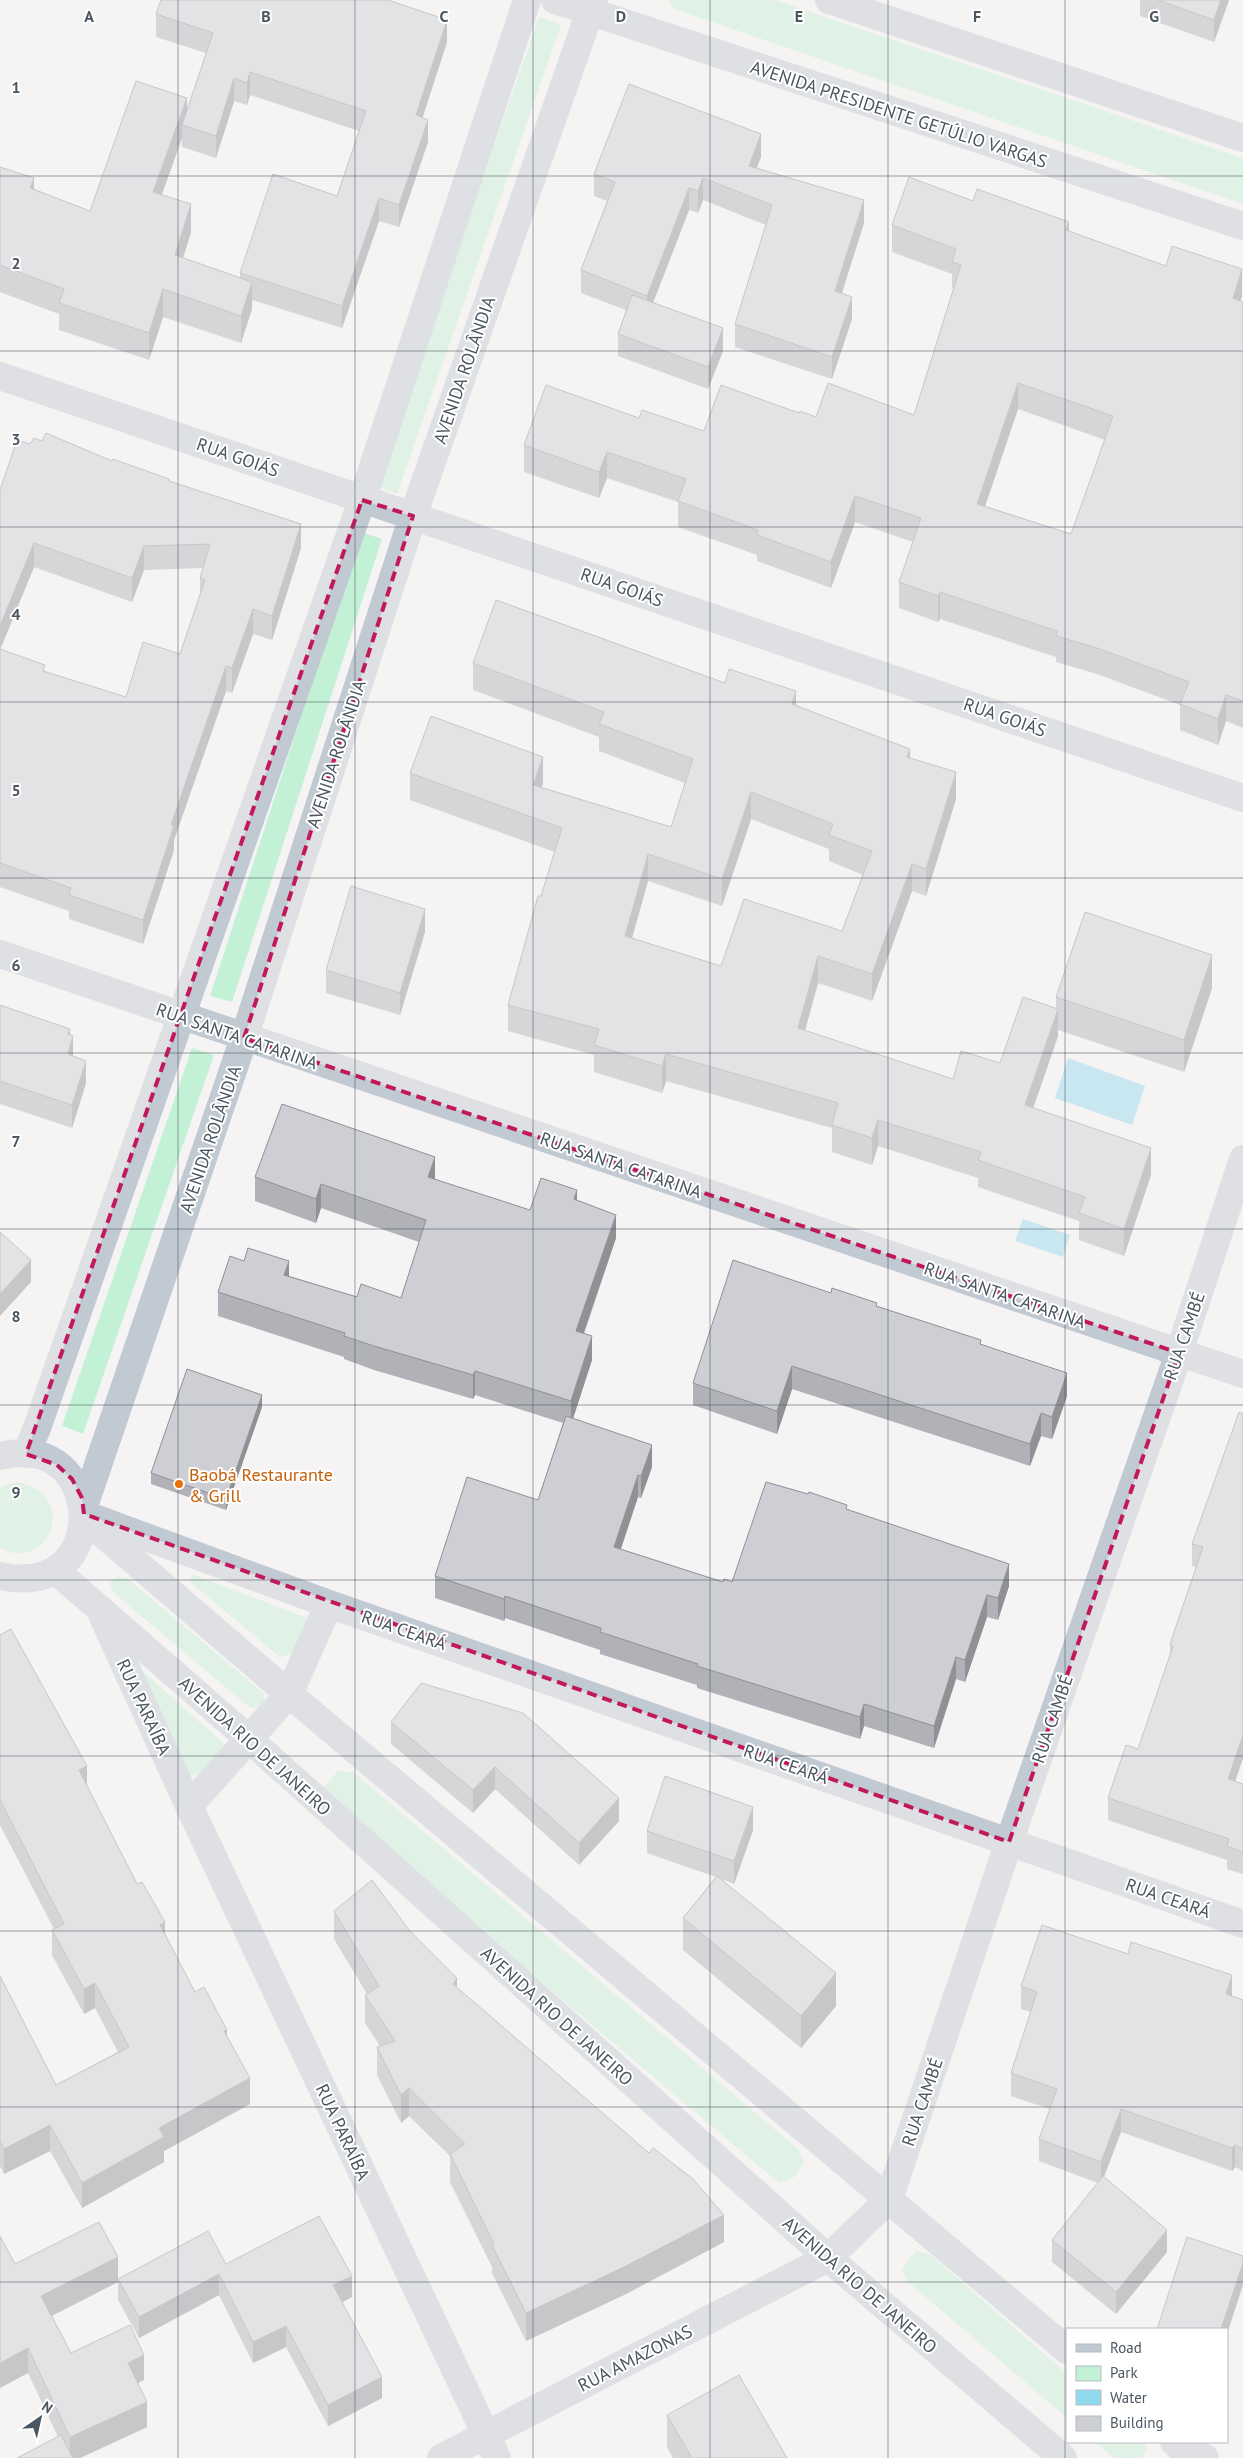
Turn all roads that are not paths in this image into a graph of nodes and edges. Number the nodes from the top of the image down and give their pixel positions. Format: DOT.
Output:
graph roads {
  1 [pos="527,0"];
  2 [pos="554,0"];
  3 [pos="828,0"];
  4 [pos="592,6"];
  5 [pos="1243,138"];
  6 [pos="1243,226"];
  7 [pos="0,376"];
  8 [pos="362,500"];
  9 [pos="413,516"];
  10 [pos="1243,798"];
  11 [pos="0,954"];
  12 [pos="180,1017"];
  13 [pos="244,1038"];
  14 [pos="1243,1159"];
  15 [pos="1179,1353"];
  16 [pos="1243,1374"];
  17 [pos="9,1452"];
  18 [pos="84,1514"];
  19 [pos="46,1574"];
  20 [pos="0,1576"];
  21 [pos="0,1596"];
  22 [pos="329,1604"];
  23 [pos="99,1608"];
  24 [pos="289,1694"];
  25 [pos="250,1740"];
  26 [pos="189,1806"];
  27 [pos="1009,1842"];
  28 [pos="1243,1924"];
  29 [pos="889,2199"];
  30 [pos="828,2258"];
  31 [pos="1066,2349"];
  32 [pos="491,2447"];
  33 [pos="441,2458"];
  34 [pos="1063,2458"];
  1 -- 8 [label="street"];
  2 -- 4 [label="street, AVENIDA PRESIDENTE GETÚLIO VARGAS"];
  3 -- 5 [label="street"];
  4 -- 6 [label="street, AVENIDA PRESIDENTE GETÚLIO VARGAS"];
  4 -- 9 [label="street, AVENIDA ROLÂNDIA"];
  7 -- 8 [label="street, RUA GOIÁS"];
  8 -- 9 [label="street, RUA GOIÁS"];
  8 -- 12 [label="street"];
  9 -- 10 [label="street, RUA GOIÁS"];
  9 -- 13 [label="street, AVENIDA ROLÂNDIA"];
  11 -- 12 [label="street, RUA SANTA CATARINA"];
  12 -- 13 [label="street, RUA SANTA CATARINA"];
  12 -- 17 [label="street"];
  13 -- 15 [label="street, RUA SANTA CATARINA"];
  13 -- 18 [label="street, AVENIDA ROLÂNDIA"];
  14 -- 15 [label="street, RUA CAMBÉ"];
  15 -- 16 [label="street, RUA SANTA CATARINA"];
  15 -- 27 [label="street, RUA CAMBÉ"];
  17 -- 18 [label="street"];
  18 -- 19 [label="street, AVENIDA ROLÂNDIA"];
  18 -- 22 [label="street, RUA CEARÁ"];
  18 -- 24 [label="street"];
  19 -- 20 [label="street"];
  19 -- 21 [label="street, AVENIDA ROLÂNDIA"];
  19 -- 23 [label="street, AVENIDA RIO DE JANEIRO"];
  22 -- 24 [label="street"];
  22 -- 27 [label="street, RUA CEARÁ"];
  23 -- 25 [label="street, AVENIDA RIO DE JANEIRO"];
  23 -- 26 [label="street, RUA PARAÍBA"];
  24 -- 25 [label="street"];
  24 -- 29 [label="street"];
  25 -- 26 [label="street"];
  25 -- 30 [label="street, AVENIDA RIO DE JANEIRO"];
  26 -- 32 [label="street, RUA PARAÍBA"];
  27 -- 28 [label="street, RUA CEARÁ"];
  27 -- 29 [label="street, RUA CAMBÉ"];
  29 -- 30 [label="street, RUA CAMBÉ"];
  29 -- 31 [label="street"];
  30 -- 32 [label="street, RUA AMAZONAS"];
  30 -- 34 [label="street, AVENIDA RIO DE JANEIRO"];
  32 -- 33 [label="street, RUA AMAZONAS"];
}
